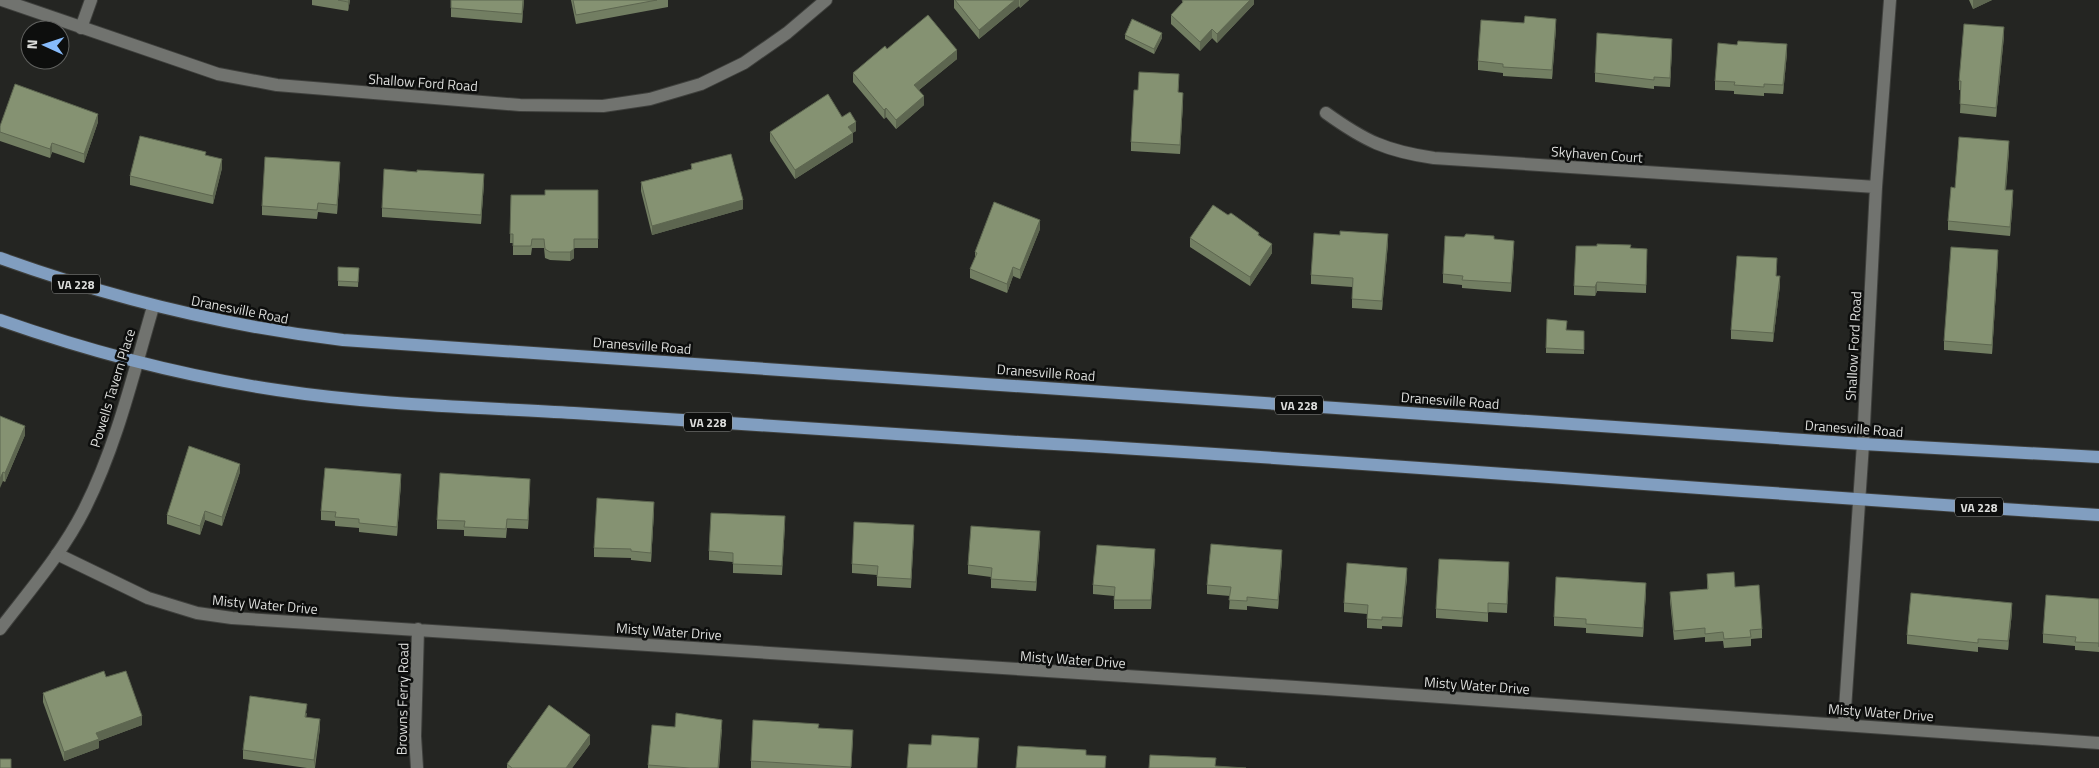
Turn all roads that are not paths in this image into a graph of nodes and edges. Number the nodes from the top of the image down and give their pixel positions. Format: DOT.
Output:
graph roads {
  1 [pos="2,0"];
  2 [pos="91,0"];
  3 [pos="826,0"];
  4 [pos="1890,0"];
  5 [pos="81,28"];
  6 [pos="1326,113"];
  7 [pos="1876,187"];
  8 [pos="0,258"];
  9 [pos="153,307"];
  10 [pos="0,320"];
  11 [pos="137,363"];
  12 [pos="1863,444"];
  13 [pos="2099,457"];
  14 [pos="1858,500"];
  15 [pos="2099,515"];
  16 [pos="56,554"];
  17 [pos="0,628"];
  18 [pos="418,629"];
  19 [pos="1844,724"];
  20 [pos="2099,743"];
  21 [pos="417,768"];
  1 -- 5 [label="street, Shallow Ford Road"];
  2 -- 5 [label="street"];
  3 -- 5 [label="street, Shallow Ford Road"];
  4 -- 7 [label="street, Shallow Ford Road"];
  6 -- 7 [label="street, Skyhaven Court"];
  7 -- 12 [label="street, Shallow Ford Road"];
  8 -- 9 [label="main road, Dranesville Road / VA 228"];
  9 -- 11 [label="street, Powells Tavern Place"];
  9 -- 12 [label="main road, Dranesville Road / VA 228"];
  10 -- 11 [label="main road, VA 228"];
  11 -- 14 [label="main road, VA 228"];
  11 -- 16 [label="street, Powells Tavern Place"];
  12 -- 13 [label="main road, Dranesville Road / VA 228"];
  12 -- 14 [label="street, Shallow Ford Road"];
  14 -- 15 [label="main road, VA 228"];
  14 -- 19 [label="street, Shallow Ford Road"];
  16 -- 17 [label="street, Powells Tavern Place"];
  16 -- 18 [label="street, Misty Water Drive"];
  18 -- 19 [label="street, Misty Water Drive"];
  18 -- 21 [label="street, Browns Ferry Road"];
  19 -- 20 [label="street, Misty Water Drive"];
}
